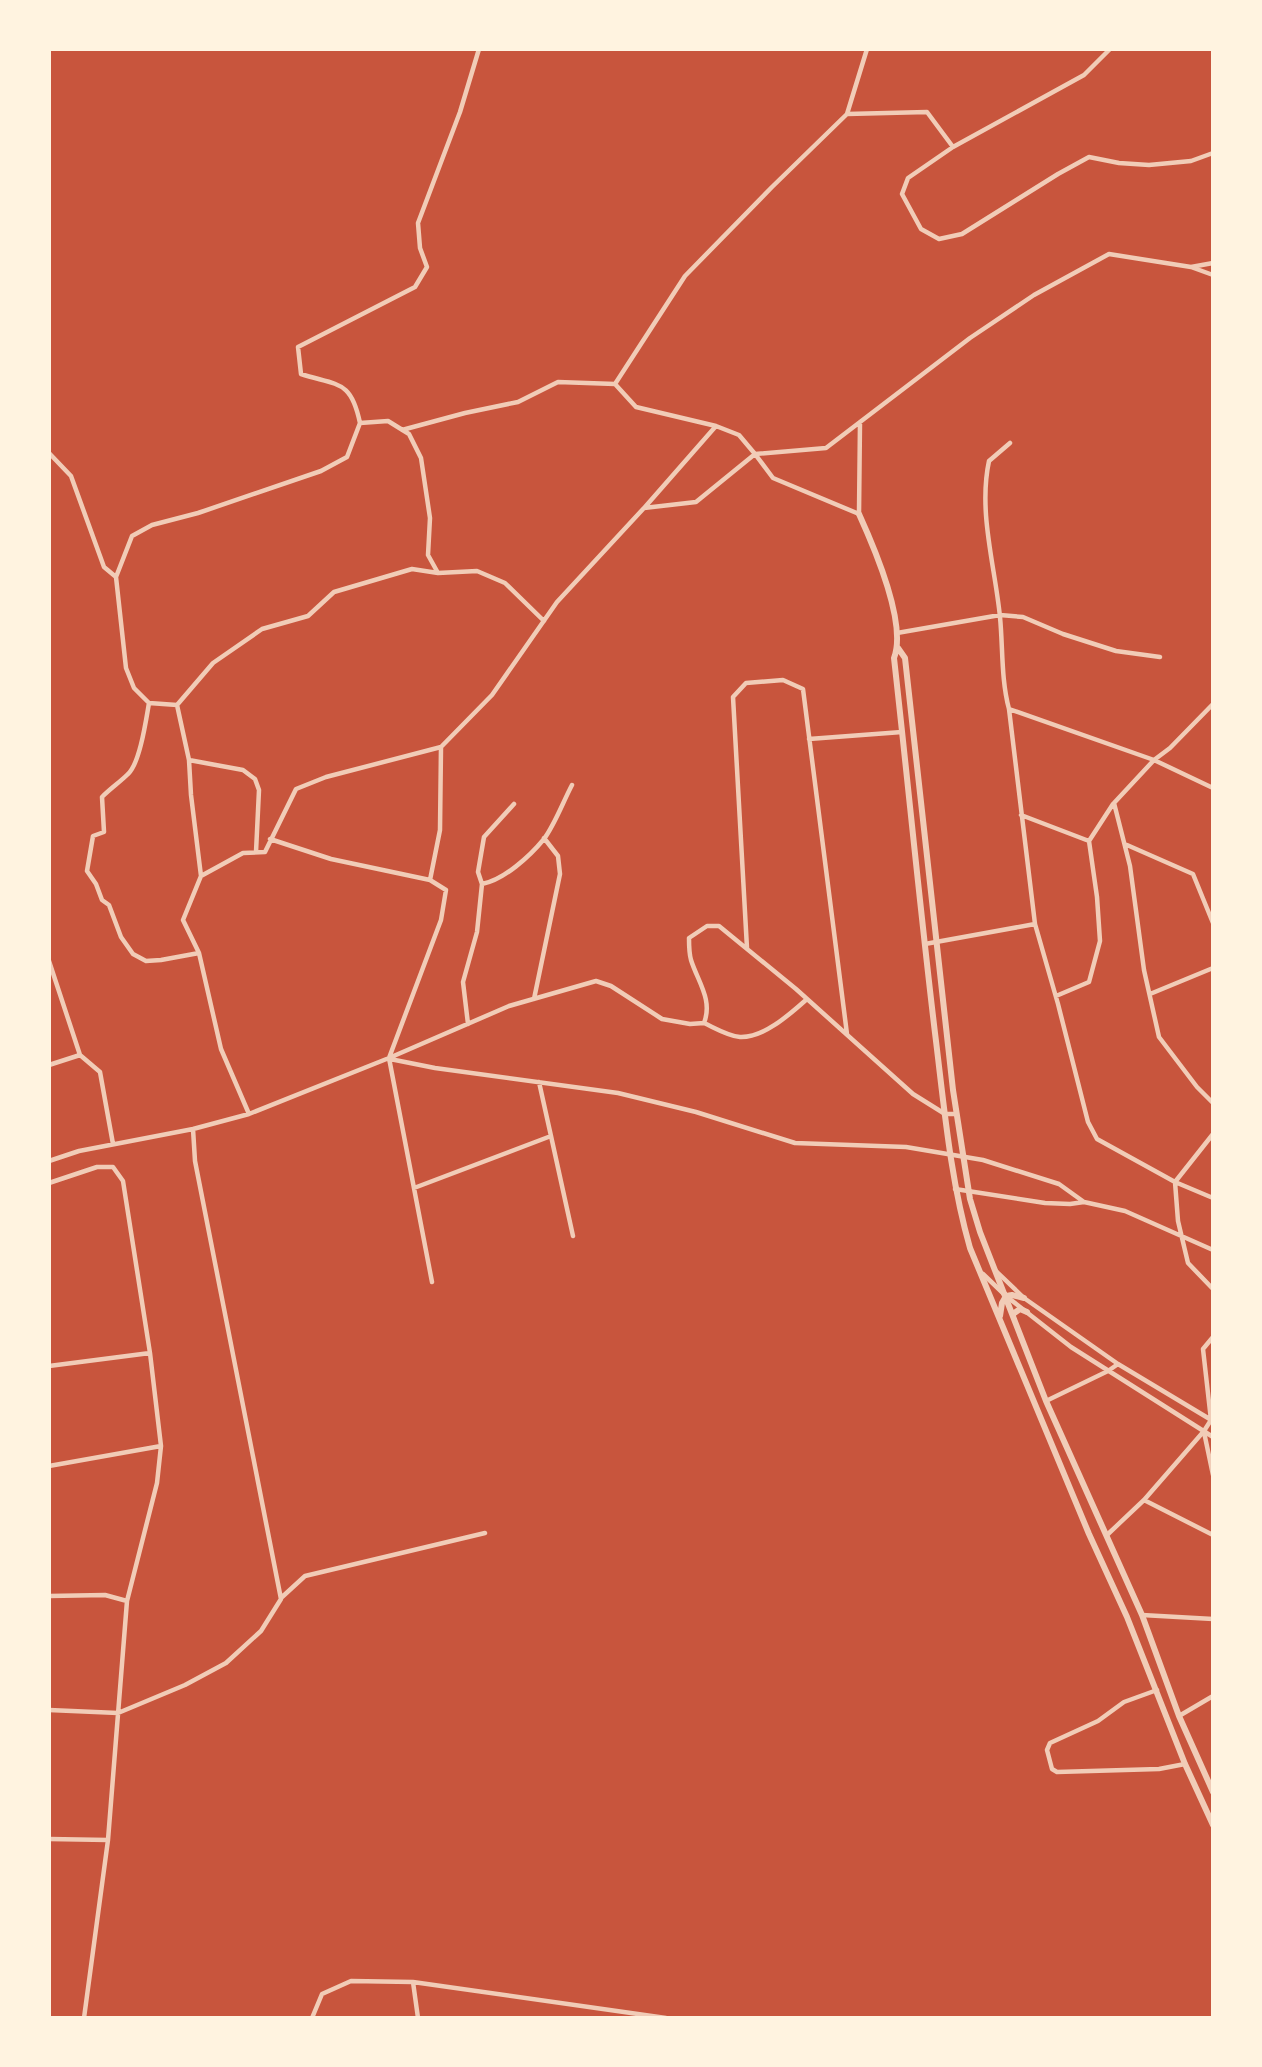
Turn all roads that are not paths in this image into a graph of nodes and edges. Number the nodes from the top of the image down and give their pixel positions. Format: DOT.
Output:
graph roads {
  1 [pos="479,49"];
  2 [pos="867,49"];
  3 [pos="1110,49"];
  4 [pos="847,114"];
  5 [pos="953,147"];
  6 [pos="1213,153"];
  7 [pos="1213,263"];
  8 [pos="1191,267"];
  9 [pos="1213,275"];
  10 [pos="615,384"];
  11 [pos="860,422"];
  12 [pos="360,423"];
  13 [pos="716,426"];
  14 [pos="402,430"];
  15 [pos="1010,443"];
  16 [pos="49,453"];
  17 [pos="755,454"];
  18 [pos="644,508"];
  19 [pos="859,514"];
  20 [pos="438,573"];
  21 [pos="116,577"];
  22 [pos="1000,615"];
  23 [pos="544,621"];
  24 [pos="897,633"];
  25 [pos="898,648"];
  26 [pos="1160,657"];
  27 [pos="149,704"];
  28 [pos="1213,704"];
  29 [pos="177,705"];
  30 [pos="1009,709"];
  31 [pos="902,732"];
  32 [pos="809,739"];
  33 [pos="441,747"];
  34 [pos="189,760"];
  35 [pos="1154,760"];
  36 [pos="572,785"];
  37 [pos="1213,788"];
  38 [pos="1114,803"];
  39 [pos="514,804"];
  40 [pos="1021,815"];
  41 [pos="544,838"];
  42 [pos="270,839"];
  43 [pos="1089,841"];
  44 [pos="1126,845"];
  45 [pos="256,852"];
  46 [pos="201,876"];
  47 [pos="430,880"];
  48 [pos="482,884"];
  49 [pos="1213,923"];
  50 [pos="1035,924"];
  51 [pos="936,942"];
  52 [pos="925,944"];
  53 [pos="747,949"];
  54 [pos="198,953"];
  55 [pos="49,961"];
  56 [pos="1213,968"];
  57 [pos="1150,993"];
  58 [pos="1056,996"];
  59 [pos="534,999"];
  60 [pos="807,999"];
  61 [pos="704,1023"];
  62 [pos="468,1024"];
  63 [pos="848,1034"];
  64 [pos="80,1055"];
  65 [pos="389,1059"];
  66 [pos="49,1065"];
  67 [pos="539,1082"];
  68 [pos="1213,1103"];
  69 [pos="249,1114"];
  70 [pos="945,1114"];
  71 [pos="957,1114"];
  72 [pos="193,1129"];
  73 [pos="1213,1134"];
  74 [pos="551,1136"];
  75 [pos="113,1144"];
  76 [pos="951,1154"];
  77 [pos="964,1156"];
  78 [pos="49,1161"];
  79 [pos="1175,1182"];
  80 [pos="49,1183"];
  81 [pos="414,1188"];
  82 [pos="955,1189"];
  83 [pos="969,1191"];
  84 [pos="1213,1198"];
  85 [pos="1084,1202"];
  86 [pos="1181,1235"];
  87 [pos="573,1236"];
  88 [pos="1213,1250"];
  89 [pos="978,1266"];
  90 [pos="996,1271"];
  91 [pos="432,1282"];
  92 [pos="1213,1289"];
  93 [pos="1006,1296"];
  94 [pos="1024,1298"];
  95 [pos="1040,1308"];
  96 [pos="1013,1314"];
  97 [pos="1030,1315"];
  98 [pos="1000,1319"];
  99 [pos="1213,1337"];
  100 [pos="150,1353"];
  101 [pos="1118,1364"];
  102 [pos="49,1366"];
  103 [pos="1108,1371"];
  104 [pos="1046,1401"];
  105 [pos="1212,1420"];
  106 [pos="1204,1431"];
  107 [pos="1213,1437"];
  108 [pos="161,1446"];
  109 [pos="49,1466"];
  110 [pos="1213,1475"];
  111 [pos="1144,1500"];
  112 [pos="485,1533"];
  113 [pos="1106,1535"];
  114 [pos="1213,1535"];
  115 [pos="49,1595"];
  116 [pos="281,1599"];
  117 [pos="127,1601"];
  118 [pos="1142,1615"];
  119 [pos="1213,1619"];
  120 [pos="1157,1690"];
  121 [pos="1213,1696"];
  122 [pos="49,1710"];
  123 [pos="118,1713"];
  124 [pos="1179,1716"];
  125 [pos="1185,1764"];
  126 [pos="1213,1792"];
  127 [pos="1213,1825"];
  128 [pos="49,1839"];
  129 [pos="108,1840"];
  130 [pos="413,1982"];
  131 [pos="84,2018"];
  132 [pos="312,2018"];
  133 [pos="418,2018"];
  134 [pos="666,2018"];
  1 -- 12 [label="street"];
  2 -- 4 [label="street"];
  3 -- 5 [label="street"];
  4 -- 5 [label="street"];
  4 -- 10 [label="street"];
  5 -- 6 [label="street"];
  7 -- 8 [label="street"];
  8 -- 9 [label="street"];
  8 -- 11 [label="street"];
  10 -- 13 [label="street"];
  10 -- 14 [label="street"];
  11 -- 17 [label="street"];
  11 -- 19 [label="street"];
  12 -- 14 [label="street"];
  12 -- 21 [label="street"];
  13 -- 17 [label="street"];
  13 -- 18 [label="street"];
  14 -- 20 [label="street"];
  15 -- 22 [label="street"];
  16 -- 21 [label="street"];
  17 -- 18 [label="street"];
  17 -- 19 [label="street"];
  18 -- 23 [label="street"];
  19 -- 24 [label="street"];
  20 -- 23 [label="street"];
  20 -- 29 [label="street"];
  21 -- 27 [label="street"];
  22 -- 24 [label="street"];
  22 -- 26 [label="street"];
  22 -- 30 [label="street"];
  23 -- 33 [label="street"];
  24 -- 25 [label="street"];
  25 -- 31 [label="street"];
  25 -- 51 [label="street"];
  27 -- 29 [label="street"];
  27 -- 54 [label="street"];
  28 -- 35 [label="street"];
  29 -- 34 [label="street"];
  30 -- 35 [label="street"];
  30 -- 40 [label="street"];
  31 -- 32 [label="street"];
  31 -- 52 [label="street"];
  32 -- 53 [label="street"];
  32 -- 63 [label="street"];
  33 -- 42 [label="street"];
  33 -- 47 [label="street"];
  34 -- 45 [label="street"];
  34 -- 46 [label="street"];
  35 -- 37 [label="street"];
  35 -- 38 [label="street"];
  36 -- 41 [label="street"];
  38 -- 43 [label="street"];
  38 -- 44 [label="street"];
  39 -- 48 [label="street"];
  40 -- 43 [label="street"];
  40 -- 50 [label="street"];
  41 -- 48 [label="street"];
  41 -- 59 [label="street"];
  42 -- 45 [label="street"];
  42 -- 47 [label="street"];
  43 -- 58 [label="street"];
  44 -- 49 [label="street"];
  44 -- 57 [label="street"];
  45 -- 46 [label="street"];
  46 -- 54 [label="street"];
  47 -- 65 [label="street"];
  48 -- 62 [label="street"];
  50 -- 51 [label="street"];
  50 -- 58 [label="street"];
  51 -- 52 [label="street"];
  51 -- 71 [label="street"];
  52 -- 70 [label="street"];
  53 -- 60 [label="street"];
  53 -- 61 [label="street"];
  54 -- 69 [label="street"];
  55 -- 64 [label="street"];
  56 -- 57 [label="street"];
  57 -- 68 [label="street"];
  58 -- 79 [label="street"];
  59 -- 61 [label="street"];
  59 -- 62 [label="street"];
  60 -- 61 [label="street"];
  60 -- 63 [label="street"];
  62 -- 65 [label="street"];
  63 -- 70 [label="street"];
  64 -- 66 [label="street"];
  64 -- 75 [label="street"];
  65 -- 67 [label="street"];
  65 -- 69 [label="street"];
  65 -- 81 [label="street"];
  67 -- 74 [label="street"];
  67 -- 76 [label="street"];
  69 -- 72 [label="street"];
  70 -- 71 [label="street"];
  70 -- 76 [label="street"];
  71 -- 77 [label="street"];
  72 -- 75 [label="street"];
  72 -- 116 [label="street"];
  73 -- 79 [label="street"];
  74 -- 81 [label="street"];
  74 -- 87 [label="street"];
  75 -- 78 [label="street"];
  76 -- 77 [label="street"];
  76 -- 82 [label="street"];
  77 -- 83 [label="street"];
  77 -- 85 [label="street"];
  79 -- 84 [label="street"];
  79 -- 86 [label="street"];
  80 -- 100 [label="street"];
  81 -- 91 [label="street"];
  82 -- 83 [label="street"];
  82 -- 89 [label="street"];
  83 -- 85 [label="street"];
  83 -- 90 [label="street"];
  85 -- 86 [label="street"];
  86 -- 88 [label="street"];
  86 -- 92 [label="street"];
  89 -- 93 [label="street"];
  89 -- 98 [label="street"];
  90 -- 93 [label="street"];
  90 -- 94 [label="street"];
  93 -- 94 [label="street"];
  93 -- 96 [label="street"];
  93 -- 97 [label="street"];
  93 -- 98 [label="street"];
  94 -- 95 [label="street"];
  95 -- 97 [label="street"];
  95 -- 101 [label="street"];
  96 -- 97 [label="street"];
  96 -- 104 [label="street"];
  97 -- 103 [label="street"];
  98 -- 120 [label="street"];
  99 -- 105 [label="street"];
  100 -- 102 [label="street"];
  100 -- 108 [label="street"];
  101 -- 103 [label="street"];
  101 -- 105 [label="street"];
  103 -- 104 [label="street"];
  103 -- 106 [label="street"];
  104 -- 113 [label="street"];
  105 -- 106 [label="street"];
  106 -- 107 [label="street"];
  106 -- 110 [label="street"];
  106 -- 111 [label="street"];
  108 -- 109 [label="street"];
  108 -- 117 [label="street"];
  111 -- 113 [label="street"];
  111 -- 114 [label="street"];
  112 -- 116 [label="street"];
  113 -- 118 [label="street"];
  115 -- 117 [label="street"];
  116 -- 123 [label="street"];
  117 -- 123 [label="street"];
  118 -- 119 [label="street"];
  118 -- 124 [label="street"];
  120 -- 125 [label="street"];
  120 -- 125 [label="street"];
  121 -- 124 [label="street"];
  122 -- 123 [label="street"];
  123 -- 129 [label="street"];
  124 -- 126 [label="street"];
  125 -- 127 [label="street"];
  128 -- 129 [label="street"];
  129 -- 131 [label="street"];
  130 -- 132 [label="street"];
  130 -- 133 [label="street"];
  130 -- 134 [label="street"];
}
